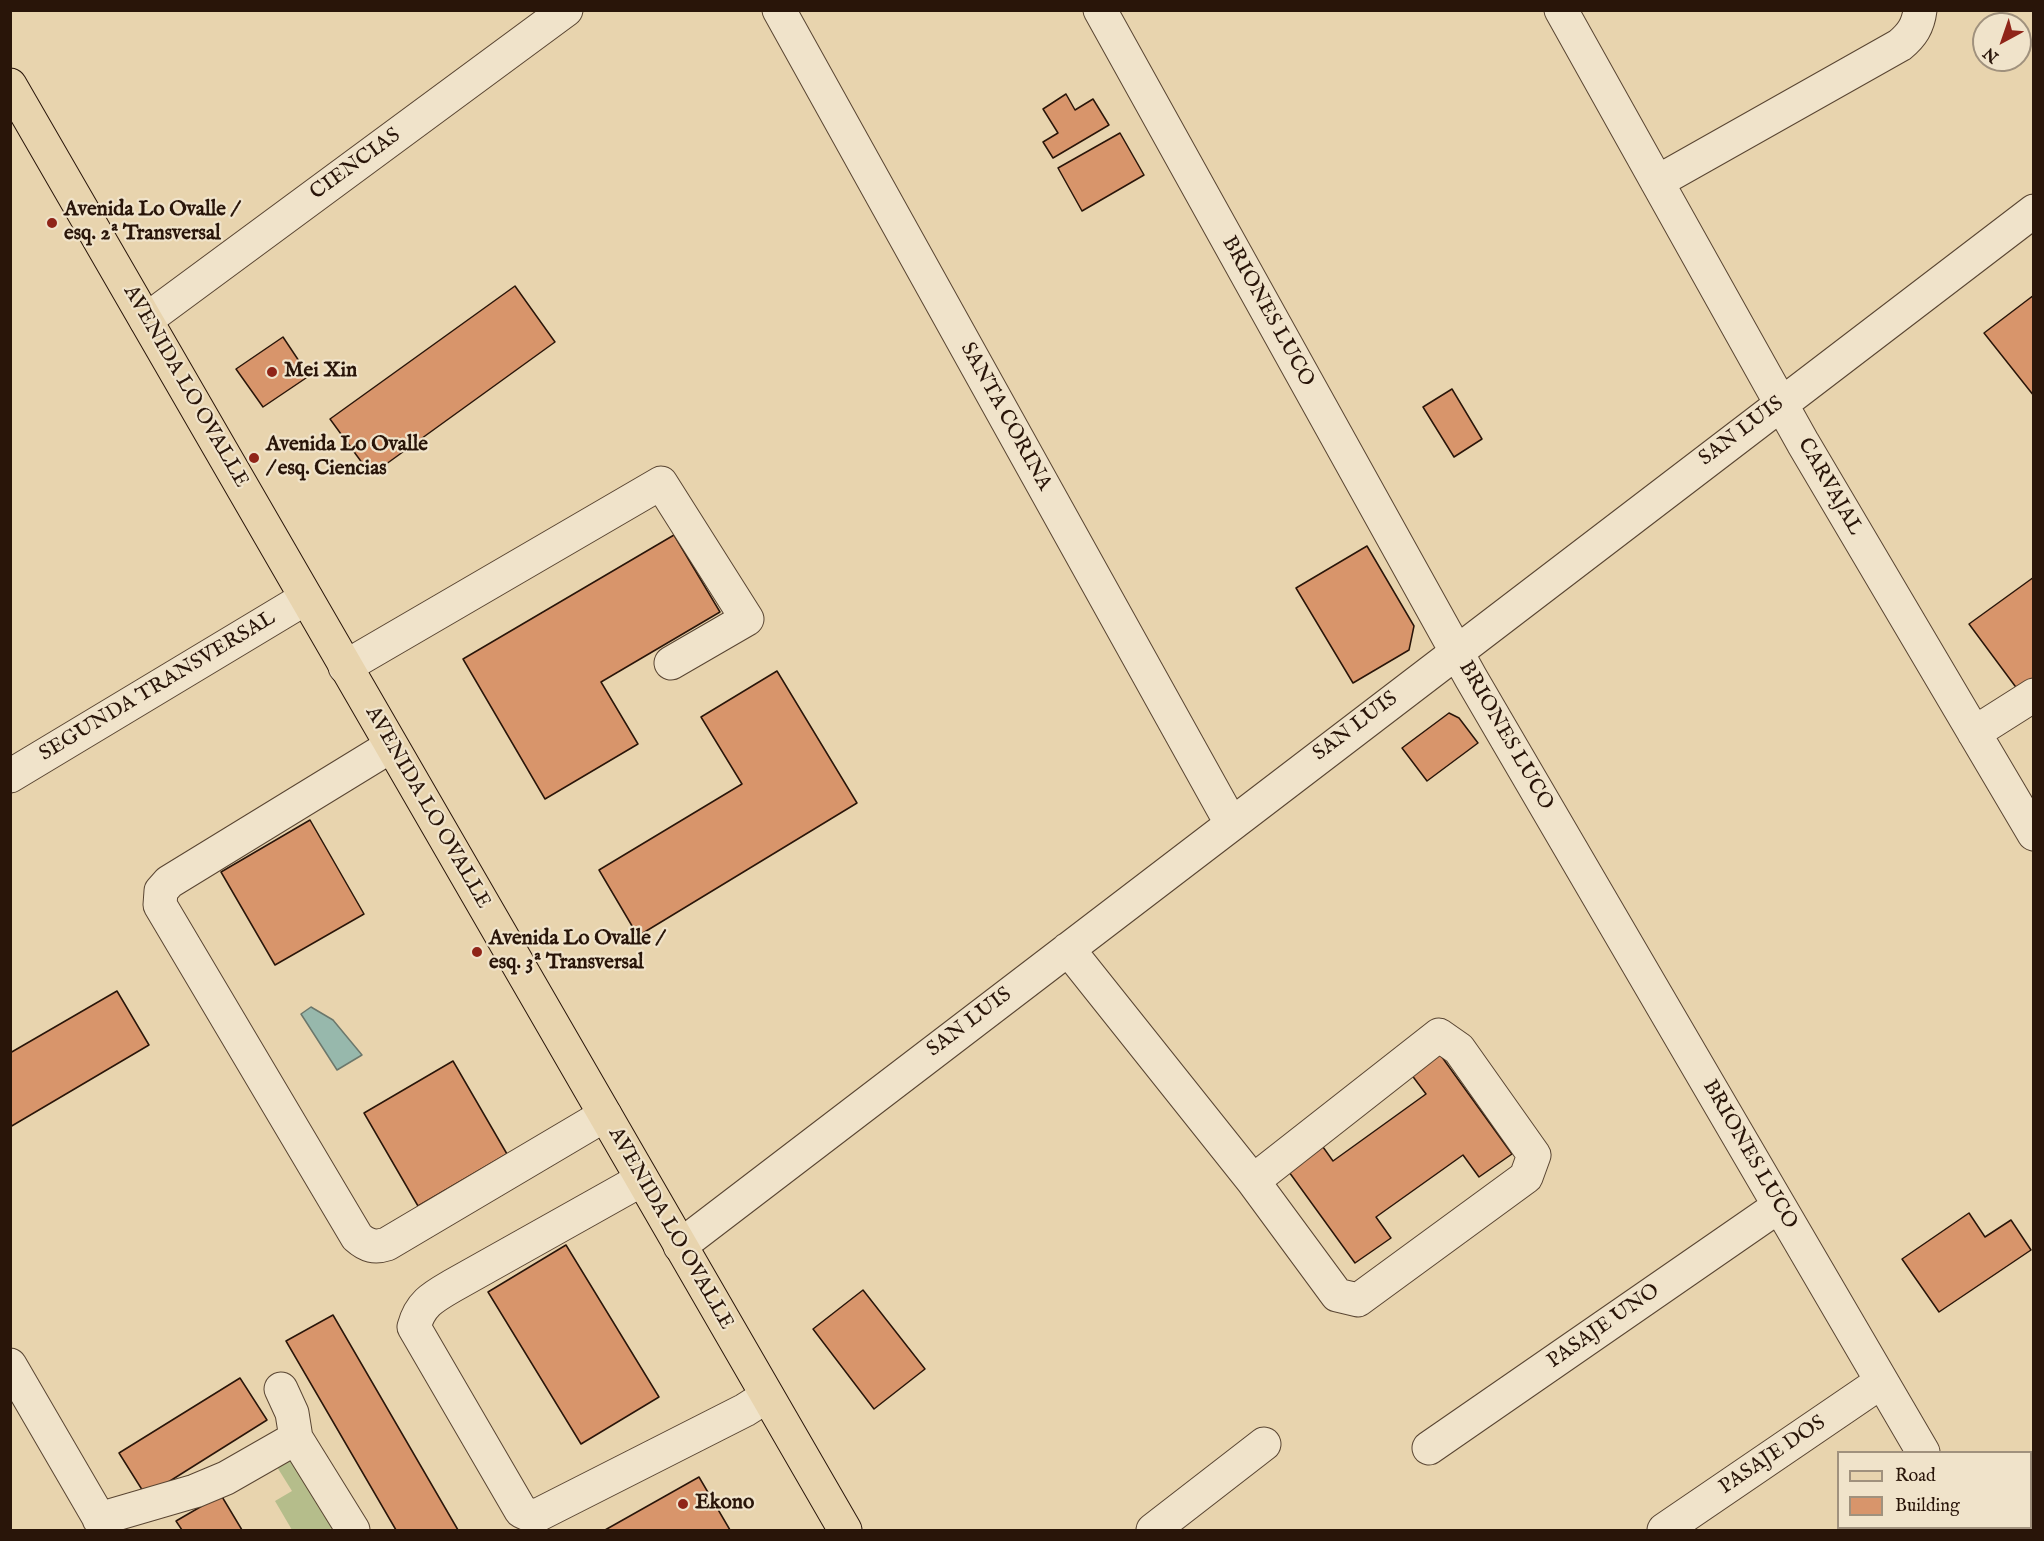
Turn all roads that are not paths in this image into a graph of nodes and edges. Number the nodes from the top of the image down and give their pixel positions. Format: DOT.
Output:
graph roads {
  1 [pos="566,10"];
  2 [pos="779,10"];
  3 [pos="1100,10"];
  4 [pos="1561,10"];
  5 [pos="1920,10"];
  6 [pos="10,85"];
  7 [pos="1657,182"];
  8 [pos="2034,211"];
  9 [pos="146,320"];
  10 [pos="1782,402"];
  11 [pos="306,598"];
  12 [pos="1455,651"];
  13 [pos="671,663"];
  14 [pos="345,667"];
  15 [pos="2034,695"];
  16 [pos="1974,733"];
  17 [pos="391,746"];
  18 [pos="10,776"];
  19 [pos="2030,819"];
  20 [pos="1231,823"];
  21 [pos="1068,949"];
  22 [pos="605,1115"];
  23 [pos="641,1180"];
  24 [pos="1253,1181"];
  25 [pos="1779,1206"];
  26 [pos="680,1246"];
  27 [pos="10,1365"];
  28 [pos="1881,1382"];
  29 [pos="281,1389"];
  30 [pos="767,1396"];
  31 [pos="296,1438"];
  32 [pos="1264,1444"];
  33 [pos="1429,1448"];
  34 [pos="1922,1451"];
  35 [pos="103,1525"];
  36 [pos="353,1530"];
  37 [pos="845,1530"];
  38 [pos="1154,1530"];
  39 [pos="1664,1530"];
  1 -- 9 [label="street, CIENCIAS"];
  2 -- 20 [label="street, SANTA CORINA"];
  3 -- 12 [label="street, BRIONES LUCO"];
  4 -- 7 [label="street, CARVAJAL"];
  5 -- 7 [label="street"];
  6 -- 9 [label="main road, AVENIDA LO OVALLE"];
  7 -- 10 [label="street, CARVAJAL"];
  8 -- 10 [label="street, SAN LUIS"];
  9 -- 11 [label="main road, AVENIDA LO OVALLE"];
  10 -- 12 [label="street, SAN LUIS"];
  10 -- 16 [label="street, CARVAJAL"];
  11 -- 14 [label="main road, AVENIDA LO OVALLE"];
  11 -- 18 [label="street, SEGUNDA TRANSVERSAL"];
  12 -- 20 [label="street, SAN LUIS"];
  12 -- 25 [label="street, BRIONES LUCO"];
  13 -- 14 [label="street"];
  14 -- 17 [label="main road, AVENIDA LO OVALLE"];
  15 -- 16 [label="street"];
  16 -- 19 [label="street, CARVAJAL"];
  17 -- 22 [label="main road, AVENIDA LO OVALLE"];
  17 -- 22 [label="street"];
  20 -- 21 [label="street, SAN LUIS"];
  21 -- 24 [label="street"];
  21 -- 26 [label="street, SAN LUIS"];
  22 -- 23 [label="main road, AVENIDA LO OVALLE"];
  23 -- 26 [label="main road, AVENIDA LO OVALLE"];
  23 -- 30 [label="street"];
  24 -- 24 [label="street"];
  25 -- 28 [label="street, BRIONES LUCO"];
  25 -- 33 [label="street, PASAJE UNO"];
  26 -- 30 [label="main road, AVENIDA LO OVALLE"];
  27 -- 35 [label="street"];
  28 -- 34 [label="street, BRIONES LUCO"];
  28 -- 39 [label="street, PASAJE DOS"];
  29 -- 31 [label="street"];
  30 -- 37 [label="main road, AVENIDA LO OVALLE"];
  31 -- 35 [label="street"];
  31 -- 36 [label="street"];
  32 -- 38 [label="street"];
}
